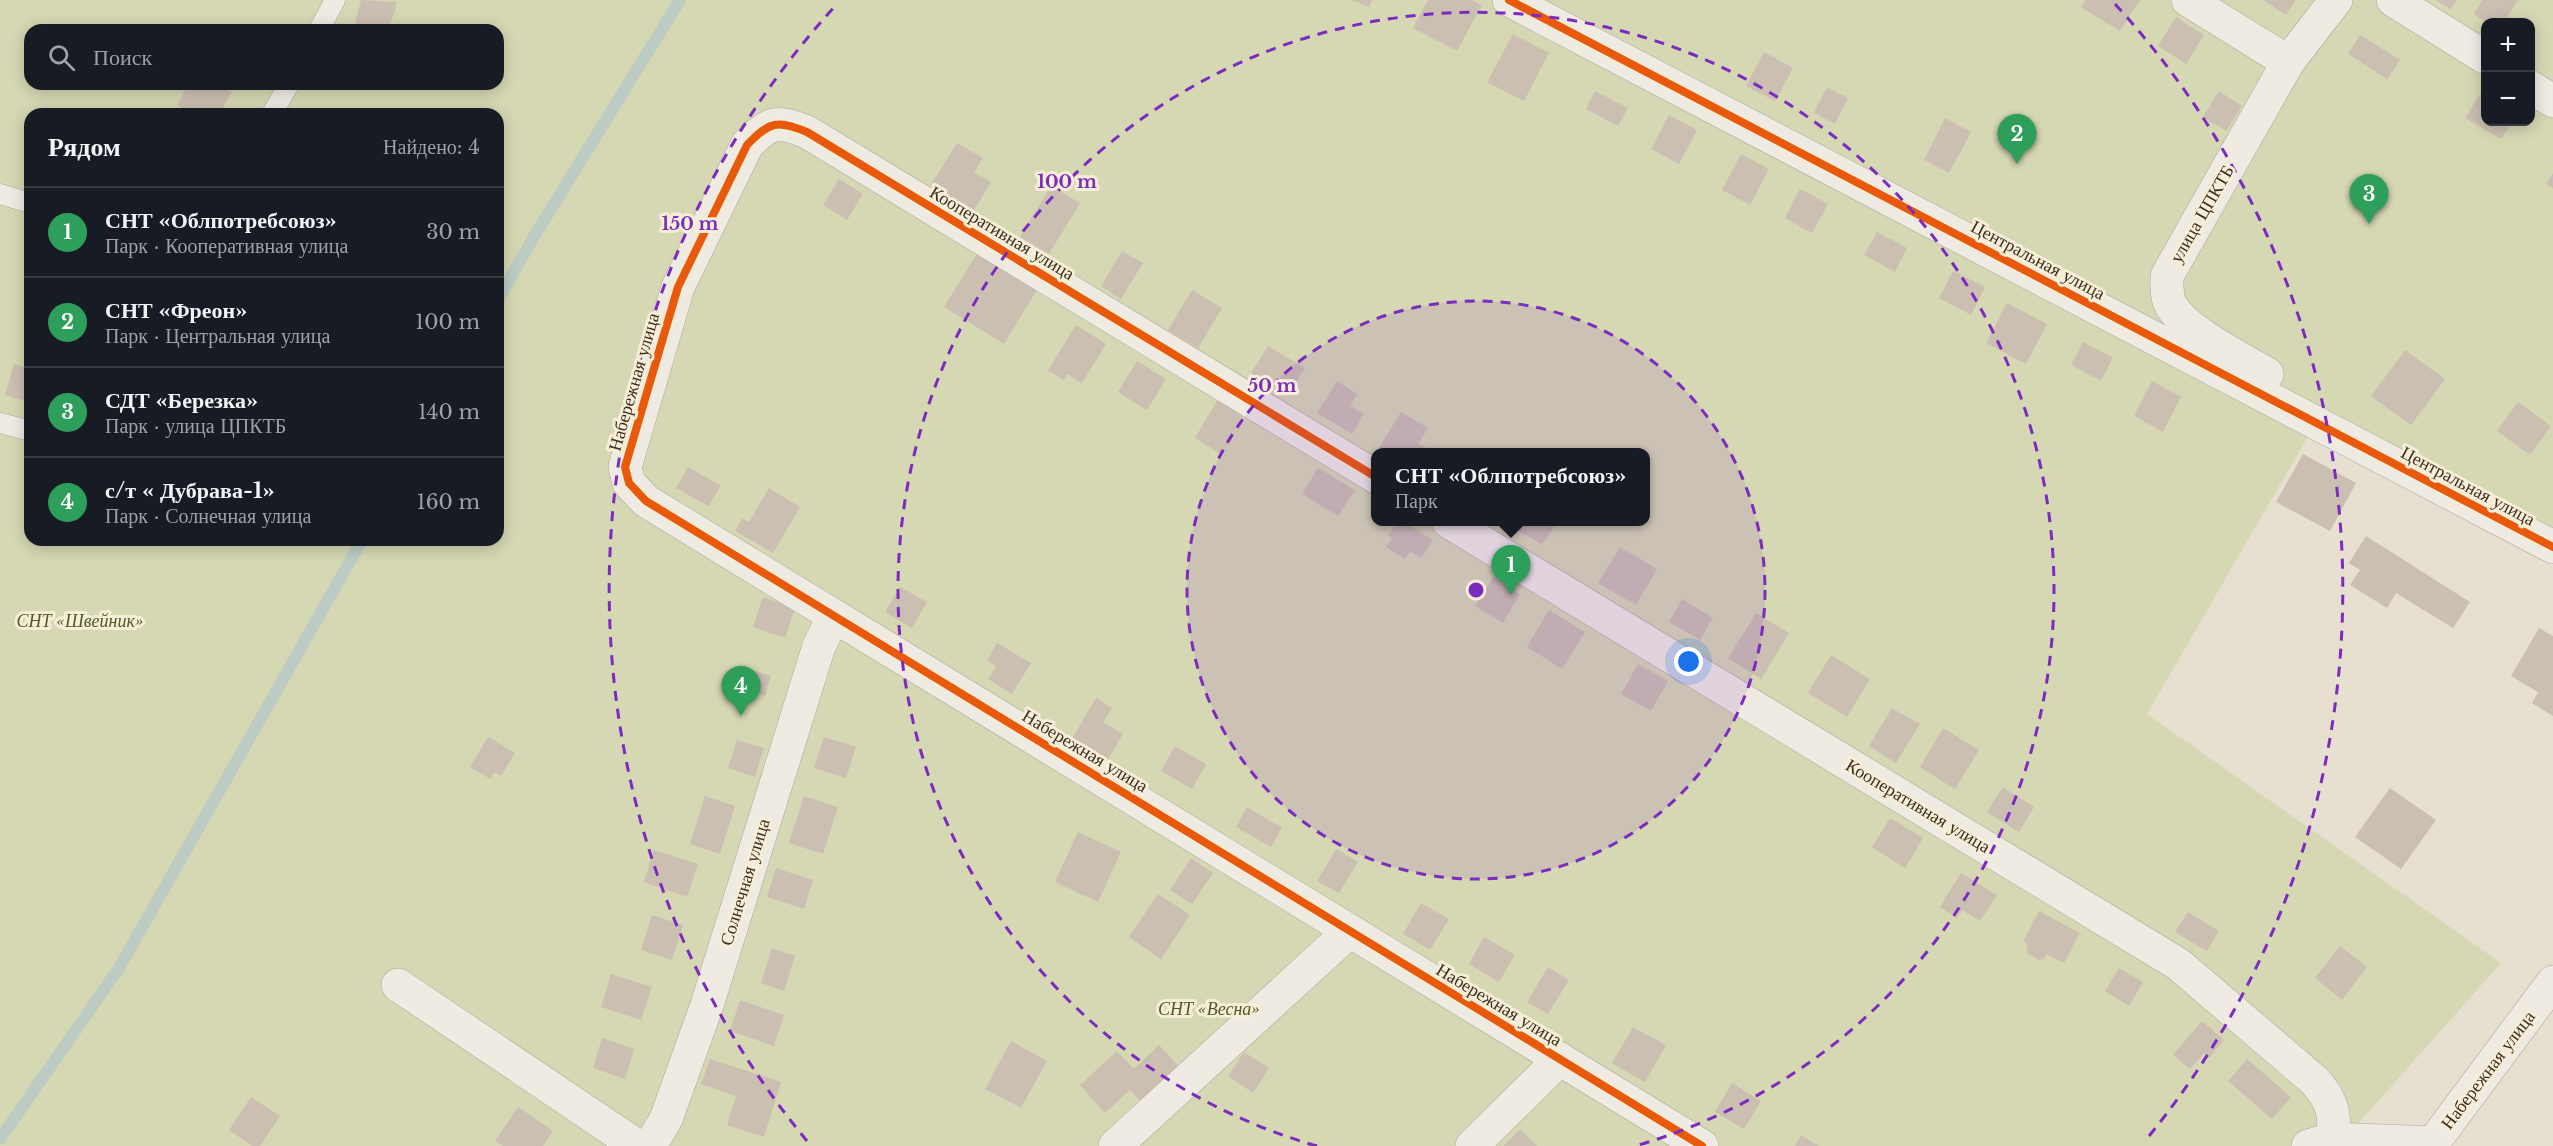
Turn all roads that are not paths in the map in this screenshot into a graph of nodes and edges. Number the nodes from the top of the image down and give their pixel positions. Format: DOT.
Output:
graph roads {
  1 [pos="335,0"];
  2 [pos="1509,0"];
  3 [pos="2188,0"];
  4 [pos="2336,0"];
  5 [pos="2392,0"];
  6 [pos="322,24"];
  7 [pos="2481,55"];
  8 [pos="2288,62"];
  9 [pos="286,90"];
  10 [pos="2535,90"];
  11 [pos="2553,101"];
  12 [pos="275,108"];
  13 [pos="678,287"];
  14 [pos="2313,420"];
  15 [pos="0,423"];
  16 [pos="24,429"];
  17 [pos="1371,474"];
  18 [pos="1456,526"];
  19 [pos="2553,547"];
  20 [pos="834,616"];
  21 [pos="1350,931"];
  22 [pos="2553,982"];
  23 [pos="398,985"];
  24 [pos="1560,1059"];
  25 [pos="2320,1143"];
  26 [pos="2431,1144"];
  27 [pos="637,1146"];
  28 [pos="650,1146"];
  29 [pos="1115,1146"];
  30 [pos="1472,1146"];
  31 [pos="1702,1146"];
  1 -- 6 [label="lane"];
  2 -- 14 [label="street, Центральная улица"];
  3 -- 8 [label="street"];
  4 -- 8 [label="street, улица ЦПКТБ"];
  5 -- 7 [label="street"];
  8 -- 14 [label="street, улица ЦПКТБ"];
  9 -- 12 [label="lane"];
  10 -- 11 [label="street"];
  13 -- 17 [label="street, Кооперативная улица"];
  13 -- 20 [label="street, Набережная улица"];
  14 -- 19 [label="street, Центральная улица"];
  15 -- 16 [label="lane"];
  18 -- 25 [label="street, Кооперативная улица"];
  20 -- 21 [label="street, Набережная улица"];
  20 -- 28 [label="street, Солнечная улица"];
  21 -- 24 [label="street, Набережная улица"];
  21 -- 29 [label="street"];
  22 -- 26 [label="street, Набережная улица"];
  23 -- 27 [label="street"];
  24 -- 30 [label="street"];
  24 -- 31 [label="street, Набережная улица"];
  25 -- 26 [label="street, Набережная улица"];
}
